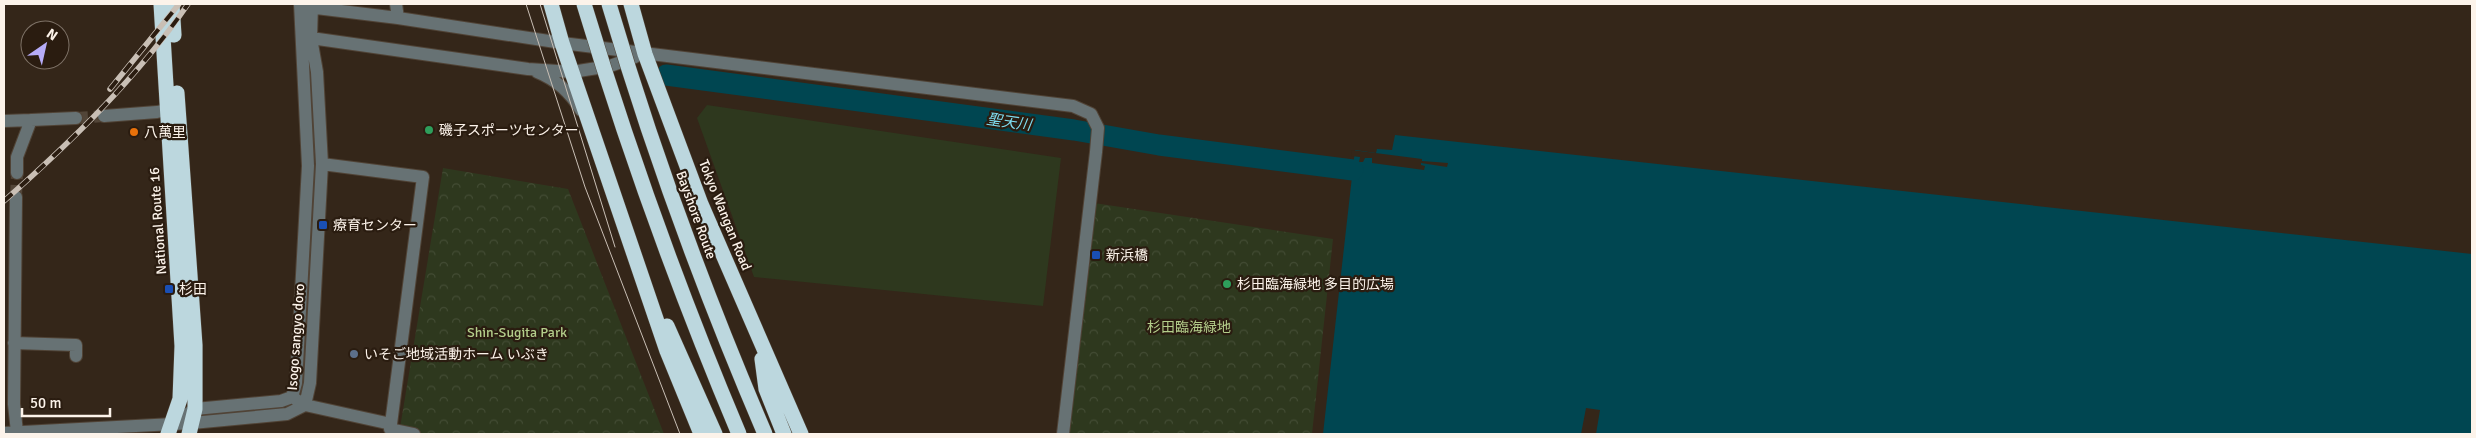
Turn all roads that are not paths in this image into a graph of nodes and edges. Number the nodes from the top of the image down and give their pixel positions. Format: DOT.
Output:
graph roads {
  1 [pos="161,4"];
  2 [pos="172,4"];
  3 [pos="396,4"];
  4 [pos="551,4"];
  5 [pos="584,4"];
  6 [pos="609,4"];
  7 [pos="631,4"];
  8 [pos="306,5"];
  9 [pos="398,18"];
  10 [pos="307,38"];
  11 [pos="562,43"];
  12 [pos="644,54"];
  13 [pos="528,69"];
  14 [pos="572,72"];
  15 [pos="173,109"];
  16 [pos="104,116"];
  17 [pos="76,118"];
  18 [pos="31,120"];
  19 [pos="4,121"];
  20 [pos="591,126"];
  21 [pos="322,164"];
  22 [pos="17,173"];
  23 [pos="16,197"];
  24 [pos="638,265"];
  25 [pos="14,343"];
  26 [pos="760,343"];
  27 [pos="76,356"];
  28 [pos="292,397"];
  29 [pos="306,405"];
  30 [pos="192,422"];
  31 [pos="390,429"];
  32 [pos="172,431"];
  33 [pos="4,433"];
  34 [pos="21,433"];
  35 [pos="414,434"];
  36 [pos="701,434"];
  37 [pos="715,434"];
  38 [pos="739,434"];
  39 [pos="764,434"];
  40 [pos="784,434"];
  41 [pos="801,434"];
  42 [pos="1062,434"];
  1 -- 15 [label="highway, National Route 16"];
  2 -- 15 [label="highway, National Route 16"];
  3 -- 9 [label="street"];
  4 -- 11 [label="highway"];
  5 -- 38 [label="highway, bridge"];
  6 -- 39 [label="highway, Bayshore Route, bridge"];
  7 -- 12 [label="highway, Tokyo Wangan Road"];
  8 -- 9 [label="street"];
  8 -- 10 [label="street, Isogo sangyo doro"];
  9 -- 11 [label="street"];
  10 -- 13 [label="street"];
  10 -- 21 [label="street, Isogo sangyo doro"];
  10 -- 28 [label="street, Isogo sangyo doro"];
  11 -- 12 [label="street"];
  11 -- 14 [label="highway"];
  12 -- 14 [label="street"];
  12 -- 26 [label="highway, Tokyo Wangan Road"];
  12 -- 42 [label="street"];
  13 -- 14 [label="street"];
  13 -- 20 [label="street"];
  14 -- 20 [label="highway"];
  15 -- 16 [label="street"];
  15 -- 30 [label="highway, National Route 16"];
  15 -- 32 [label="highway, National Route 16"];
  17 -- 18 [label="street"];
  18 -- 19 [label="street"];
  18 -- 22 [label="street"];
  20 -- 24 [label="highway"];
  21 -- 29 [label="street, Isogo sangyo doro"];
  21 -- 31 [label="street"];
  23 -- 25 [label="street"];
  24 -- 36 [label="highway"];
  24 -- 37 [label="highway"];
  25 -- 27 [label="street"];
  25 -- 34 [label="street"];
  26 -- 40 [label="highway"];
  26 -- 41 [label="highway, Tokyo Wangan Road"];
  28 -- 29 [label="street"];
  28 -- 30 [label="street, Isogo sangyo doro"];
  29 -- 30 [label="street, Isogo sangyo doro"];
  29 -- 31 [label="street"];
  30 -- 32 [label="street, Isogo sangyo doro"];
  31 -- 35 [label="street"];
  32 -- 34 [label="street"];
  33 -- 34 [label="street"];
}
